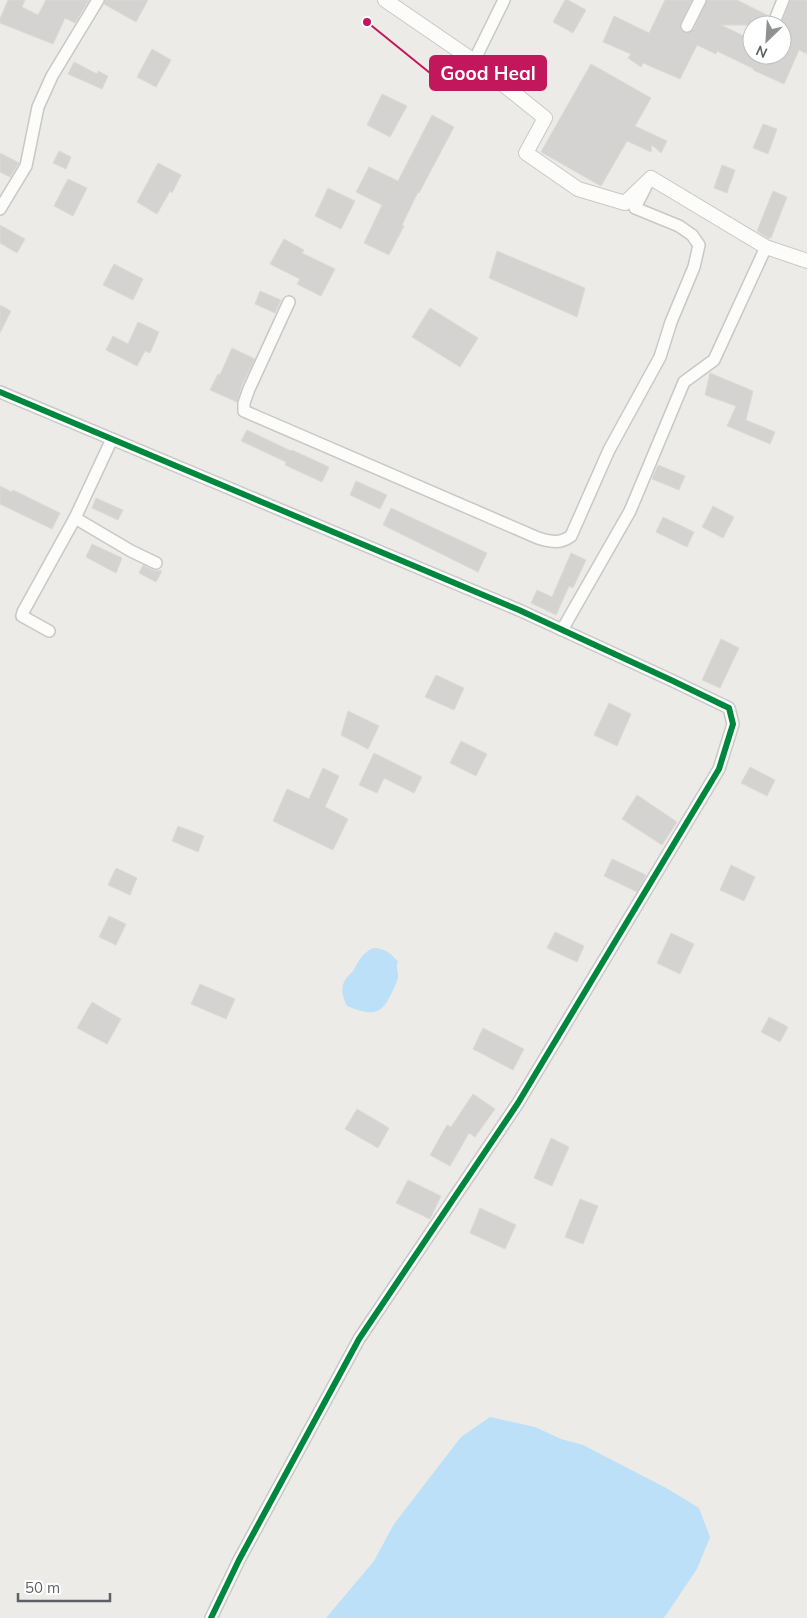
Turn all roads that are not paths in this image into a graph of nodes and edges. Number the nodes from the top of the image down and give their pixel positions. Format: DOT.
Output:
graph roads {
  1 [pos="98,0"];
  2 [pos="385,0"];
  3 [pos="504,0"];
  4 [pos="700,0"];
  5 [pos="779,1"];
  6 [pos="775,15"];
  7 [pos="687,26"];
  8 [pos="474,61"];
  9 [pos="651,178"];
  10 [pos="0,209"];
  11 [pos="766,247"];
  12 [pos="807,261"];
  13 [pos="290,302"];
  14 [pos="0,392"];
  15 [pos="112,439"];
  16 [pos="75,518"];
  17 [pos="156,563"];
  18 [pos="562,630"];
  19 [pos="49,631"];
  20 [pos="211,1618"];
  1 -- 10 [label="street"];
  2 -- 8 [label="street"];
  3 -- 8 [label="street"];
  4 -- 7 [label="street"];
  5 -- 6 [label="street"];
  8 -- 9 [label="street"];
  9 -- 11 [label="street"];
  9 -- 13 [label="street"];
  11 -- 12 [label="street"];
  11 -- 18 [label="street"];
  14 -- 15 [label="street"];
  15 -- 16 [label="street"];
  15 -- 18 [label="street"];
  16 -- 17 [label="street"];
  16 -- 19 [label="street"];
  18 -- 20 [label="street"];
}
